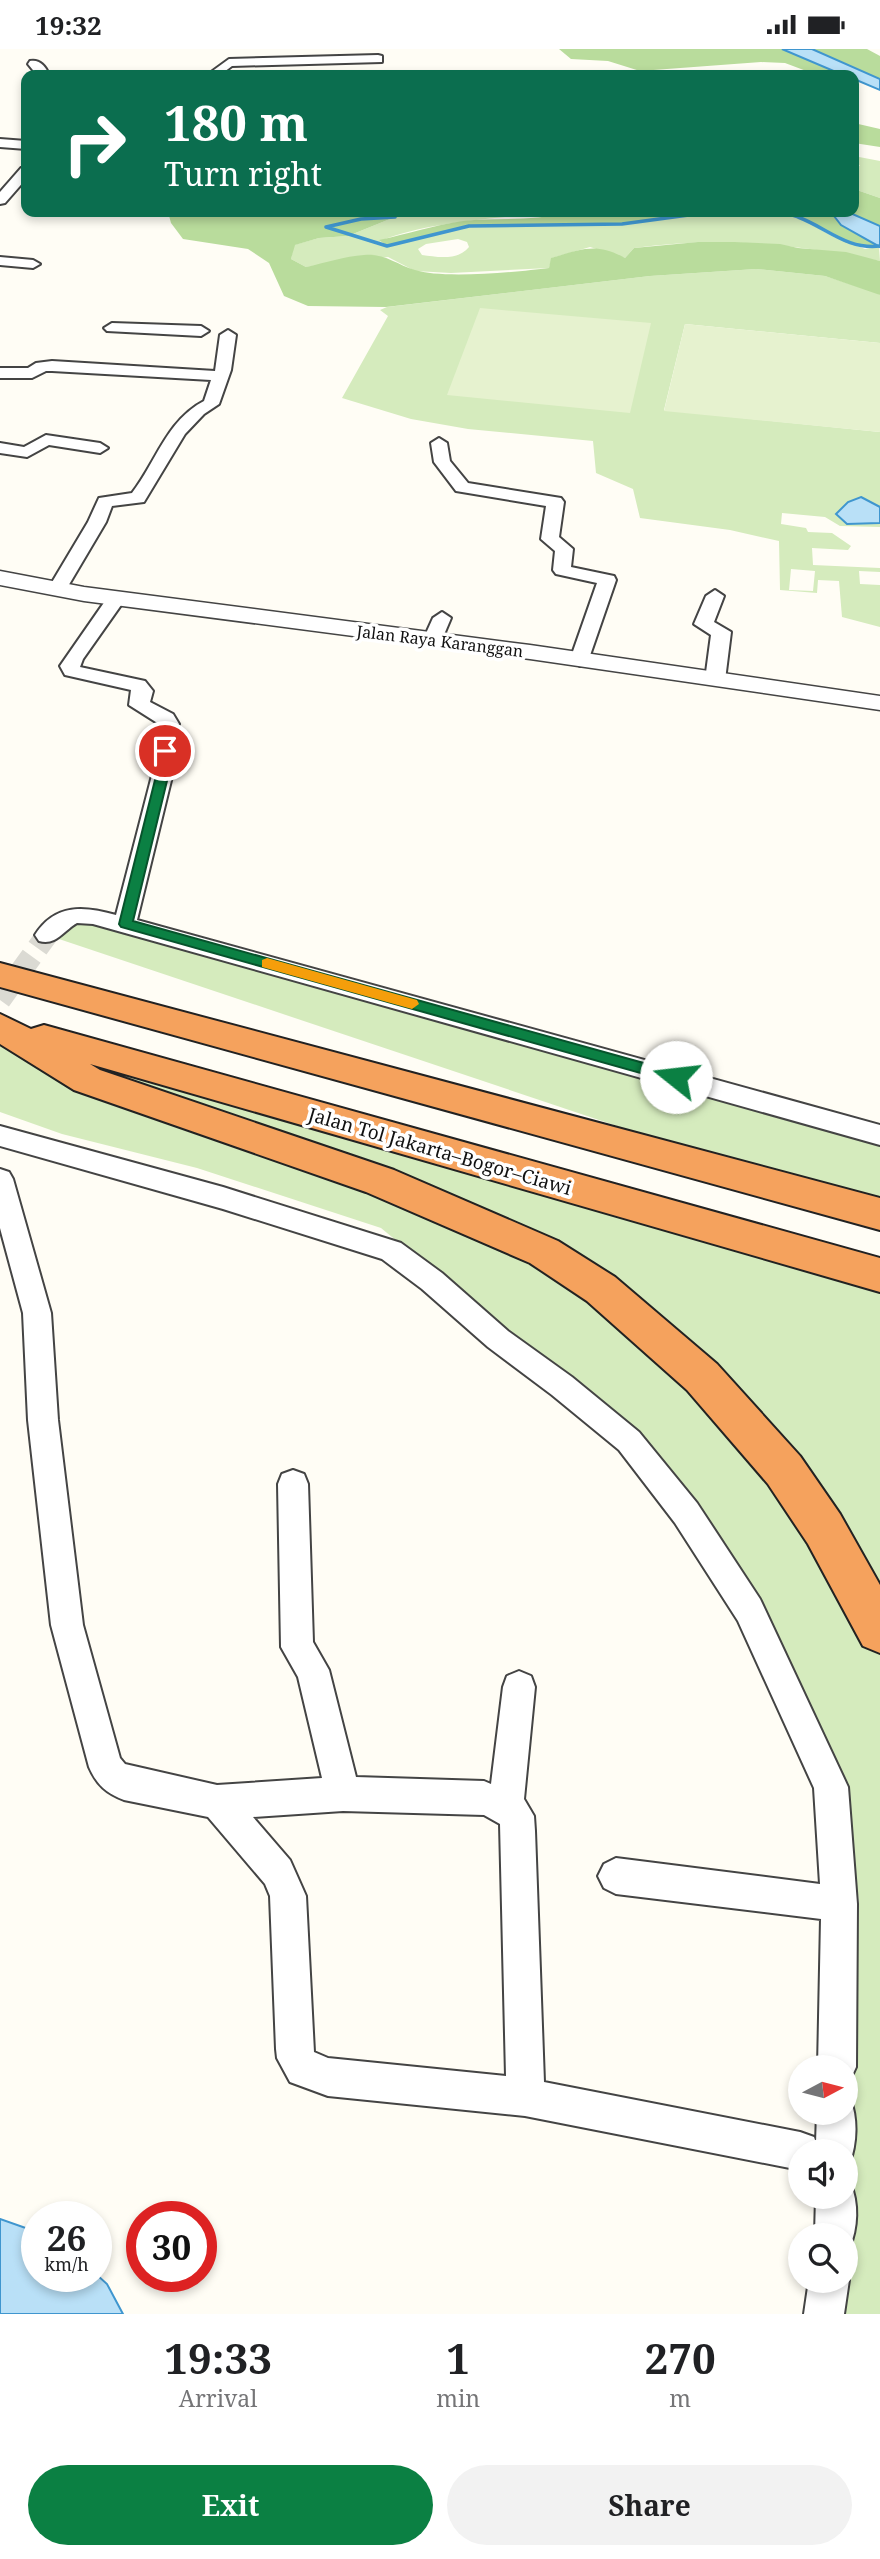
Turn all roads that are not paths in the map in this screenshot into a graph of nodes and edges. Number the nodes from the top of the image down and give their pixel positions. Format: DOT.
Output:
graph roads {
  1 [pos="379,59"];
  2 [pos="34,64"];
  3 [pos="41,70"];
  4 [pos="220,70"];
  5 [pos="0,143"];
  6 [pos="21,145"];
  7 [pos="21,176"];
  8 [pos="3,194"];
  9 [pos="0,261"];
  10 [pos="33,264"];
  11 [pos="112,328"];
  12 [pos="164,330"];
  13 [pos="201,331"];
  14 [pos="228,335"];
  15 [pos="63,347"];
  16 [pos="152,360"];
  17 [pos="52,366"];
  18 [pos="0,373"];
  19 [pos="220,376"];
  20 [pos="439,443"];
  21 [pos="0,448"];
  22 [pos="100,448"];
  23 [pos="0,578"];
  24 [pos="57,589"];
  25 [pos="715,596"];
  26 [pos="117,598"];
  27 [pos="442,618"];
  28 [pos="433,640"];
  29 [pos="580,660"];
  30 [pos="715,680"];
  31 [pos="880,703"];
  32 [pos="125,924"];
  33 [pos="47,935"];
  34 [pos="0,975"];
  35 [pos="0,1026"];
  36 [pos="880,1135"];
  37 [pos="0,1136"];
  38 [pos="0,1179"];
  39 [pos="880,1214"];
  40 [pos="880,1275"];
  41 [pos="293,1485"];
  42 [pos="880,1630"];
  43 [pos="519,1687"];
  44 [pos="344,1794"];
  45 [pos="217,1802"];
  46 [pos="506,1806"];
  47 [pos="616,1876"];
  48 [pos="839,1904"];
  49 [pos="837,2055"];
  50 [pos="525,2097"];
  51 [pos="788,2149"];
  52 [pos="827,2293"];
  53 [pos="824,2314"];
  1 -- 4 [label="street"];
  2 -- 3 [label="street"];
  5 -- 6 [label="street"];
  7 -- 8 [label="street"];
  9 -- 10 [label="street"];
  11 -- 12 [label="street"];
  12 -- 13 [label="street"];
  12 -- 16 [label="street"];
  14 -- 19 [label="street"];
  15 -- 17 [label="street"];
  16 -- 17 [label="street"];
  16 -- 19 [label="street"];
  17 -- 18 [label="street"];
  19 -- 24 [label="street"];
  20 -- 29 [label="street"];
  21 -- 22 [label="street"];
  23 -- 24 [label="street, Jalan Raya Karanggan"];
  24 -- 26 [label="street, Jalan Raya Karanggan"];
  25 -- 30 [label="street"];
  26 -- 28 [label="street, Jalan Raya Karanggan"];
  26 -- 32 [label="street"];
  27 -- 28 [label="street"];
  28 -- 29 [label="street, Jalan Raya Karanggan"];
  29 -- 30 [label="street, Jalan Raya Karanggan"];
  30 -- 31 [label="street, Jalan Raya Karanggan"];
  32 -- 33 [label="street"];
  32 -- 36 [label="street"];
  34 -- 39 [label="highway"];
  35 -- 40 [label="highway, Jalan Tol Jakarta–Bogor–Ciawi"];
  35 -- 42 [label="highway"];
  37 -- 48 [label="street"];
  38 -- 45 [label="street"];
  41 -- 44 [label="street"];
  43 -- 46 [label="street"];
  44 -- 45 [label="street"];
  44 -- 46 [label="street"];
  45 -- 50 [label="street"];
  46 -- 50 [label="street"];
  47 -- 48 [label="street"];
  48 -- 49 [label="street"];
  50 -- 51 [label="street"];
  52 -- 53 [label="street"];
}
